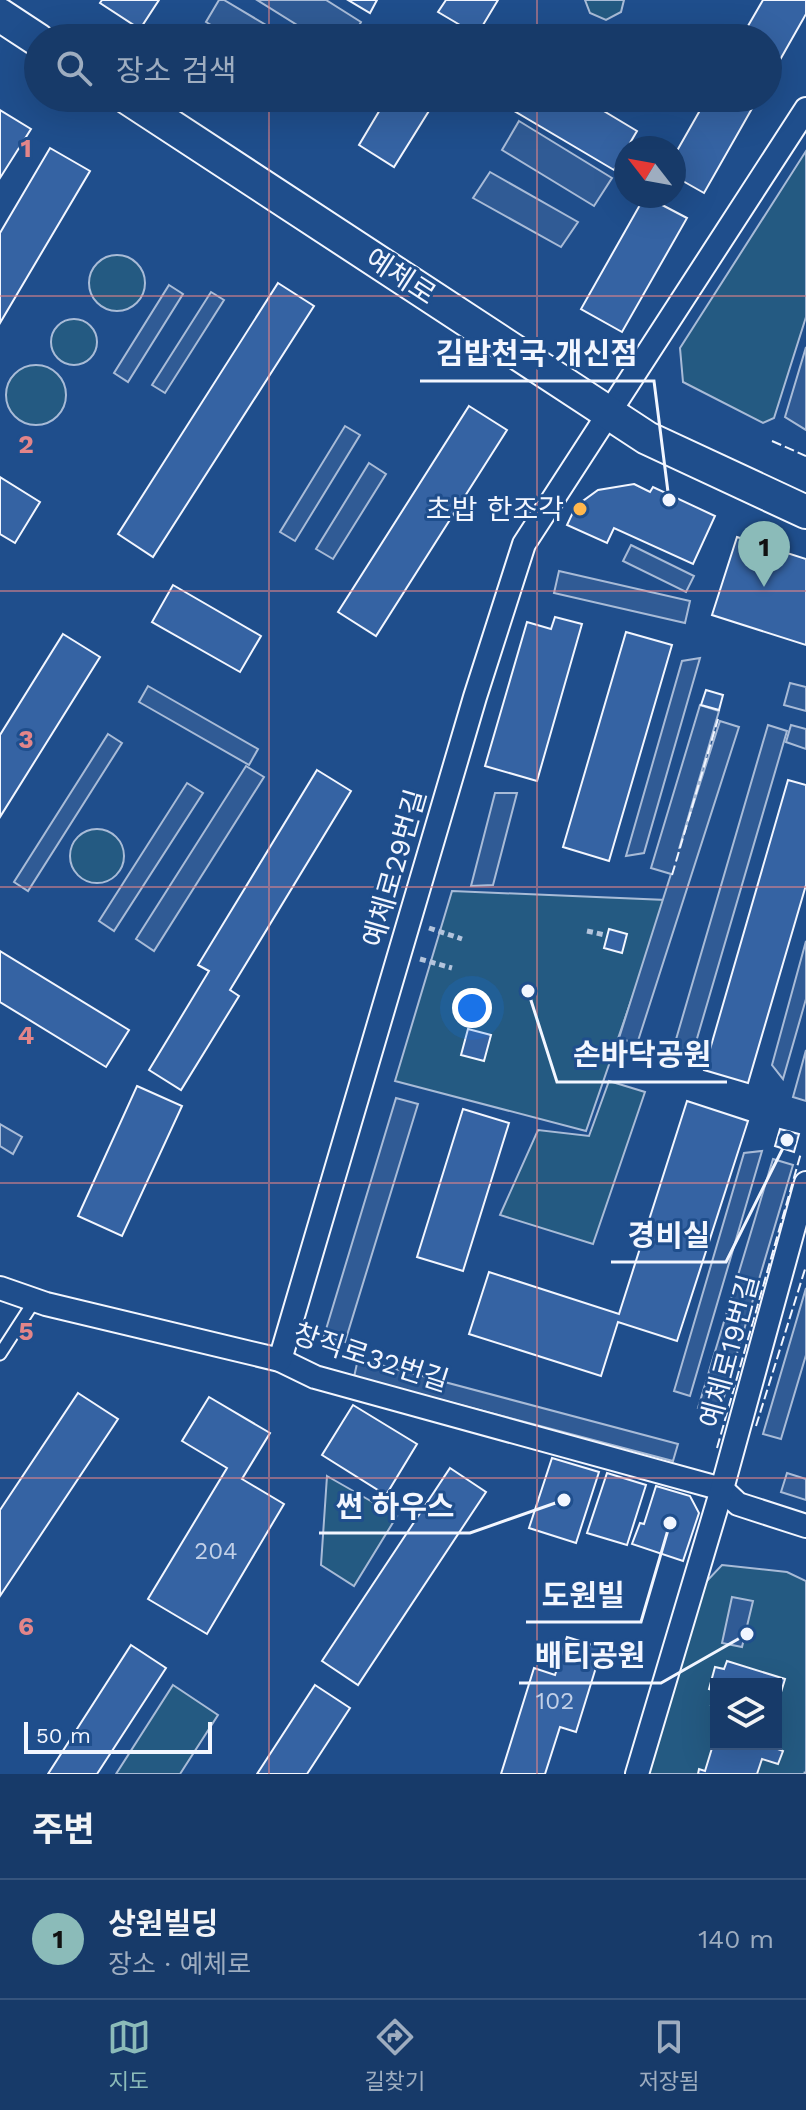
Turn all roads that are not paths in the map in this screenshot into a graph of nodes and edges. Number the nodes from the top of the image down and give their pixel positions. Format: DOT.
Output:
graph roads {
  1 [pos="0,15"];
  2 [pos="24,31"];
  3 [pos="806,109"];
  4 [pos="149,112"];
  5 [pos="609,412"];
  6 [pos="806,512"];
  7 [pos="806,1183"];
  8 [pos="0,1288"];
  9 [pos="35,1300"];
  10 [pos="0,1354"];
  11 [pos="280,1360"];
  12 [pos="722,1489"];
  13 [pos="806,1526"];
  14 [pos="637,1774"];
  1 -- 2 [label="street"];
  3 -- 5 [label="street, 예체로29번길"];
  4 -- 5 [label="street, 예체로"];
  5 -- 6 [label="street, 예체로"];
  5 -- 11 [label="street, 예체로29번길"];
  7 -- 12 [label="street, 예체로19번길"];
  8 -- 9 [label="street, 창직로32번길"];
  9 -- 10 [label="lane"];
  9 -- 11 [label="street, 창직로32번길"];
  11 -- 12 [label="street, 창직로32번길"];
  12 -- 13 [label="street, 창직로32번길"];
  12 -- 14 [label="street, 예체로19번길"];
}
